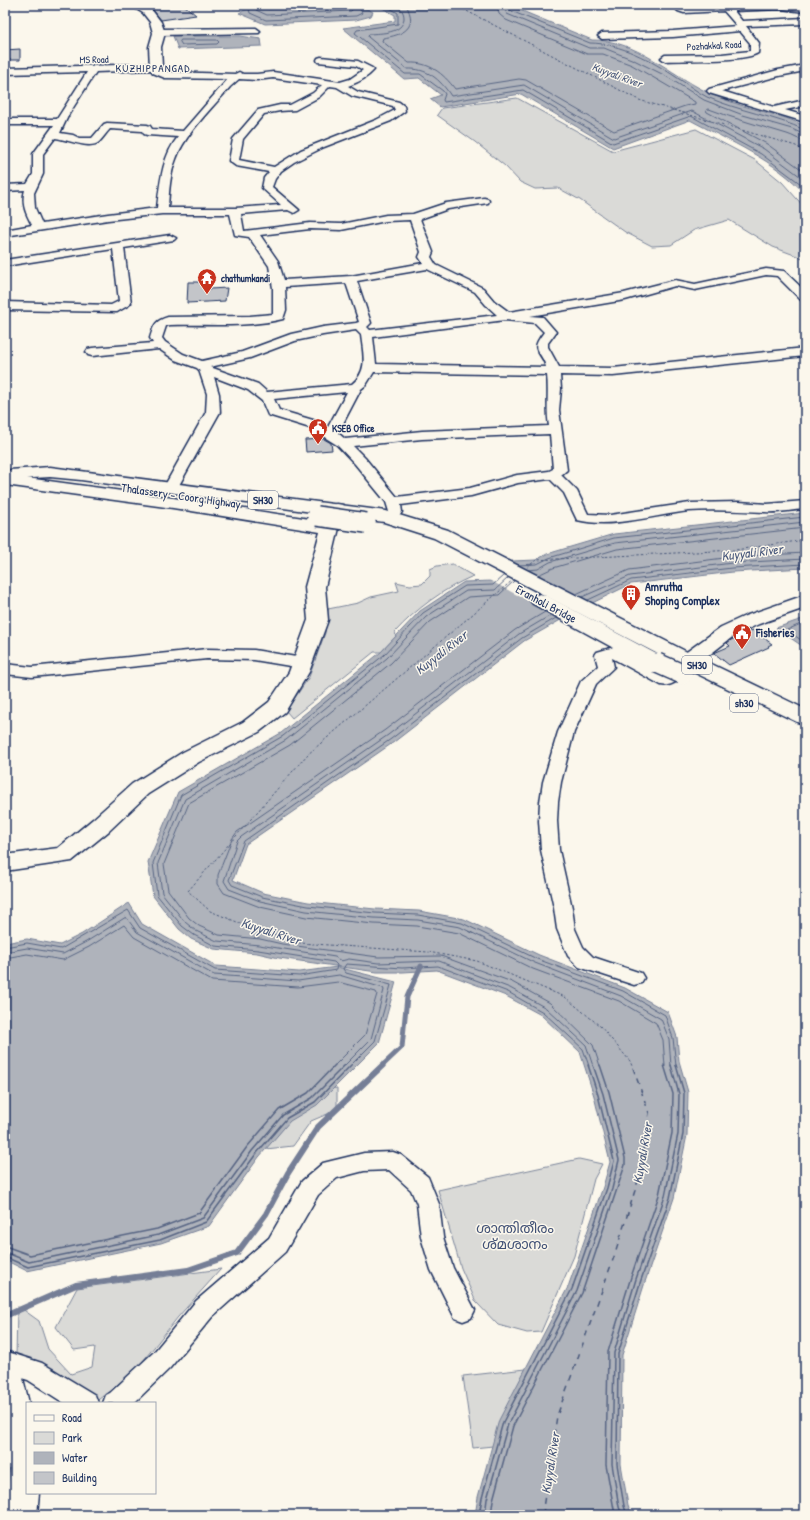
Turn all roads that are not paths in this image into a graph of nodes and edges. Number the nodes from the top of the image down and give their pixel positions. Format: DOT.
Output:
graph roads {
  1 [pos="135,5"];
  2 [pos="676,5"];
  3 [pos="757,7"];
  4 [pos="725,8"];
  5 [pos="805,9"];
  6 [pos="805,21"];
  7 [pos="740,26"];
  8 [pos="256,31"];
  9 [pos="159,32"];
  10 [pos="602,36"];
  11 [pos="665,58"];
  12 [pos="322,60"];
  13 [pos="156,67"];
  14 [pos="805,68"];
  15 [pos="5,70"];
  16 [pos="93,70"];
  17 [pos="239,75"];
  18 [pos="327,84"];
  19 [pos="340,85"];
  20 [pos="805,102"];
  21 [pos="772,110"];
  22 [pos="805,119"];
  23 [pos="5,122"];
  24 [pos="61,122"];
  25 [pos="186,134"];
  26 [pos="53,135"];
  27 [pos="276,170"];
  28 [pos="31,187"];
  29 [pos="5,188"];
  30 [pos="484,201"];
  31 [pos="291,207"];
  32 [pos="162,211"];
  33 [pos="235,211"];
  34 [pos="414,217"];
  35 [pos="310,226"];
  36 [pos="39,228"];
  37 [pos="5,233"];
  38 [pos="253,233"];
  39 [pos="170,238"];
  40 [pos="118,245"];
  41 [pos="5,263"];
  42 [pos="430,265"];
  43 [pos="351,279"];
  44 [pos="278,284"];
  45 [pos="805,298"];
  46 [pos="5,306"];
  47 [pos="279,316"];
  48 [pos="507,316"];
  49 [pos="363,330"];
  50 [pos="301,336"];
  51 [pos="160,345"];
  52 [pos="92,352"];
  53 [pos="805,352"];
  54 [pos="203,367"];
  55 [pos="370,368"];
  56 [pos="552,371"];
  57 [pos="356,387"];
  58 [pos="265,396"];
  59 [pos="556,430"];
  60 [pos="331,434"];
  61 [pos="342,443"];
  62 [pos="9,475"];
  63 [pos="553,475"];
  64 [pos="171,488"];
  65 [pos="805,505"];
  66 [pos="394,511"];
  67 [pos="328,518"];
  68 [pos="805,601"];
  69 [pos="302,663"];
  70 [pos="685,667"];
  71 [pos="5,669"];
  72 [pos="805,717"];
  73 [pos="805,732"];
  74 [pos="5,863"];
  75 [pos="634,978"];
  76 [pos="464,1310"];
  77 [pos="5,1362"];
  78 [pos="5,1366"];
  79 [pos="84,1402"];
  80 [pos="118,1402"];
  81 [pos="14,1454"];
  82 [pos="20,1515"];
  1 -- 9 [label="main road"];
  2 -- 4 [label="street"];
  3 -- 4 [label="street"];
  3 -- 5 [label="street"];
  4 -- 7 [label="street"];
  6 -- 7 [label="street"];
  7 -- 10 [label="street"];
  7 -- 11 [label="street, Pozhakkal Road"];
  8 -- 9 [label="street"];
  9 -- 13 [label="main road"];
  12 -- 19 [label="street"];
  13 -- 16 [label="street, MS Road"];
  13 -- 17 [label="street"];
  14 -- 21 [label="street"];
  15 -- 16 [label="street, MS Road"];
  16 -- 24 [label="street"];
  17 -- 18 [label="street"];
  17 -- 25 [label="street"];
  18 -- 19 [label="street"];
  18 -- 27 [label="street"];
  19 -- 27 [label="street"];
  20 -- 21 [label="street"];
  21 -- 22 [label="street"];
  23 -- 24 [label="street"];
  24 -- 26 [label="street"];
  25 -- 26 [label="street"];
  25 -- 32 [label="street"];
  26 -- 28 [label="street"];
  27 -- 31 [label="street"];
  28 -- 29 [label="street"];
  28 -- 36 [label="street"];
  30 -- 34 [label="street"];
  31 -- 33 [label="street"];
  31 -- 35 [label="street"];
  32 -- 33 [label="street"];
  32 -- 36 [label="street"];
  33 -- 38 [label="street"];
  34 -- 35 [label="street"];
  34 -- 42 [label="street"];
  35 -- 38 [label="street"];
  36 -- 37 [label="street"];
  38 -- 44 [label="street"];
  39 -- 40 [label="street"];
  40 -- 41 [label="street"];
  40 -- 46 [label="street"];
  42 -- 43 [label="street"];
  42 -- 48 [label="street"];
  43 -- 44 [label="street"];
  43 -- 49 [label="street"];
  44 -- 47 [label="street"];
  45 -- 48 [label="street"];
  47 -- 50 [label="street"];
  47 -- 51 [label="street"];
  48 -- 49 [label="street"];
  48 -- 56 [label="street"];
  49 -- 50 [label="street"];
  49 -- 55 [label="street"];
  50 -- 54 [label="street"];
  51 -- 52 [label="street"];
  51 -- 54 [label="street"];
  53 -- 56 [label="street"];
  54 -- 58 [label="street"];
  54 -- 64 [label="street"];
  55 -- 56 [label="street"];
  55 -- 57 [label="street"];
  56 -- 59 [label="street"];
  57 -- 58 [label="street"];
  57 -- 60 [label="street"];
  58 -- 60 [label="street"];
  59 -- 61 [label="street"];
  59 -- 63 [label="street"];
  60 -- 61 [label="street"];
  61 -- 66 [label="street"];
  62 -- 64 [label="main road, SH30"];
  62 -- 67 [label="main road"];
  63 -- 65 [label="street"];
  63 -- 66 [label="street"];
  64 -- 67 [label="main road, SH30"];
  66 -- 67 [label="main road, SH30"];
  66 -- 70 [label="main road, SH30"];
  67 -- 69 [label="main road"];
  67 -- 70 [label="main road, Eranholi Bridge / SH30, bridge"];
  68 -- 70 [label="main road"];
  69 -- 71 [label="street"];
  69 -- 74 [label="main road"];
  70 -- 72 [label="main road, SH30"];
  70 -- 73 [label="main road, sh30"];
  70 -- 75 [label="street"];
  76 -- 80 [label="street"];
  77 -- 79 [label="street"];
  78 -- 81 [label="main road"];
  81 -- 82 [label="main road"];
}
